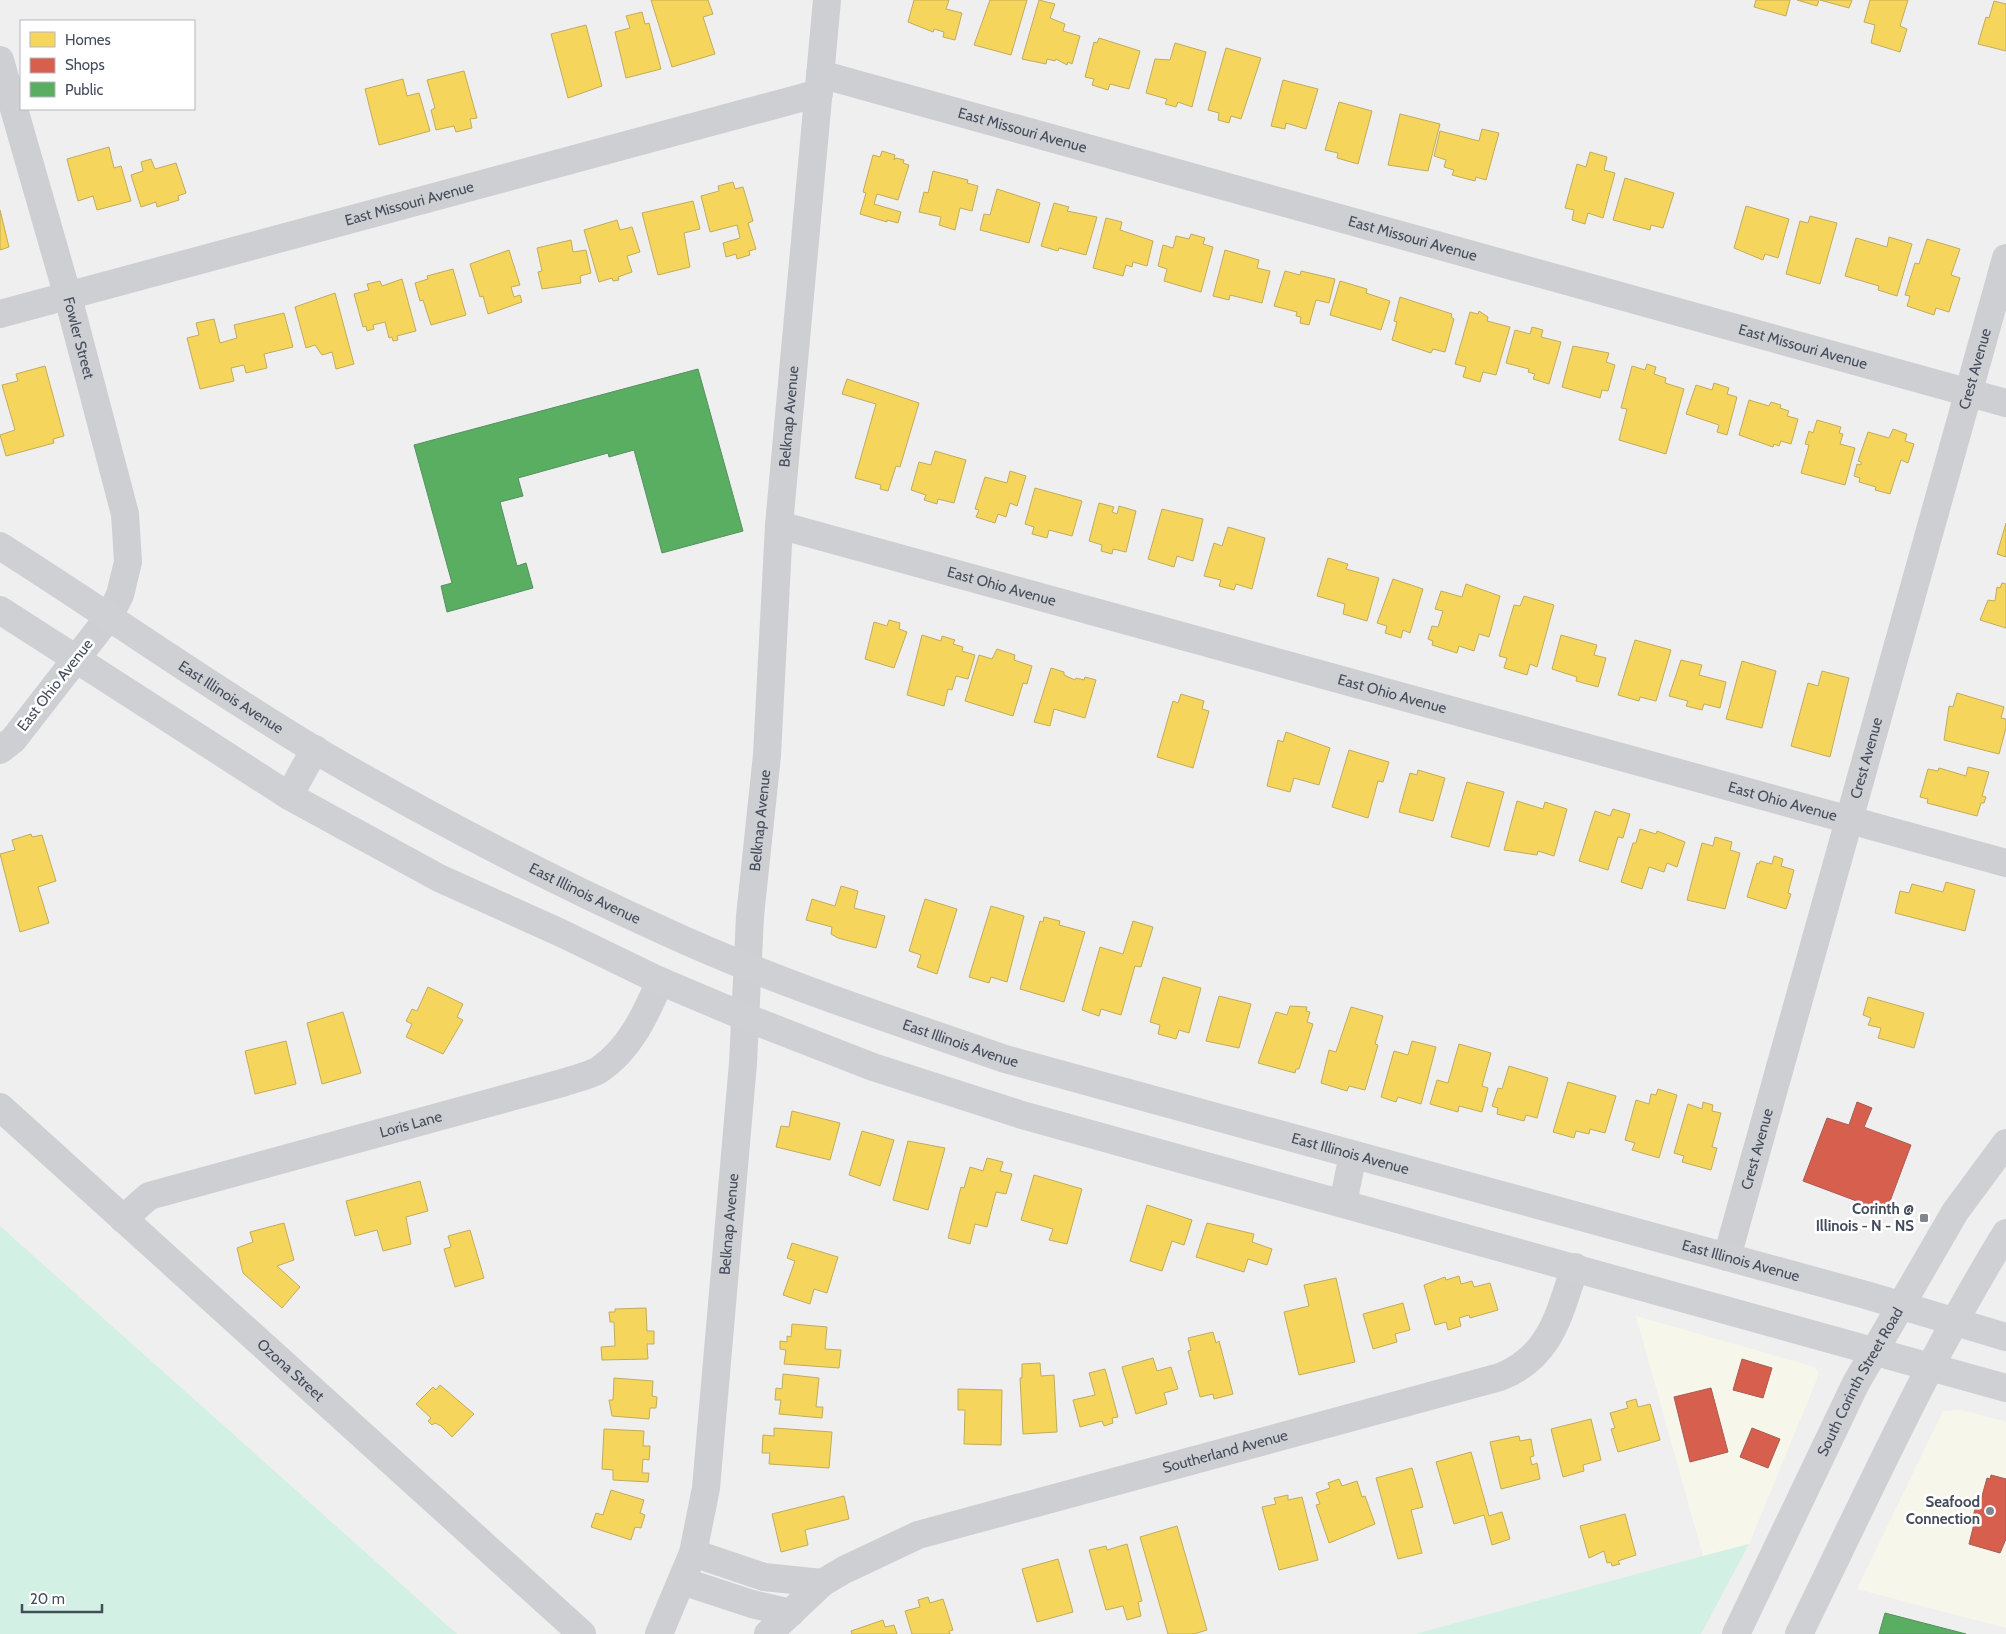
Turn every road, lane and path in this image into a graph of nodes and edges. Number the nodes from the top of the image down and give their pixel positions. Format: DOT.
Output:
graph roads {
  1 [pos="827,0"];
  2 [pos="0,60"];
  3 [pos="819,84"];
  4 [pos="2006,258"];
  5 [pos="68,296"];
  6 [pos="0,314"];
  7 [pos="1969,393"];
  8 [pos="2006,403"];
  9 [pos="779,525"];
  10 [pos="0,546"];
  11 [pos="0,610"];
  12 [pos="108,618"];
  13 [pos="76,659"];
  14 [pos="0,750"];
  15 [pos="315,750"];
  16 [pos="289,796"];
  17 [pos="1849,820"];
  18 [pos="2006,863"];
  19 [pos="746,966"];
  20 [pos="660,981"];
  21 [pos="745,1017"];
  22 [pos="0,1107"];
  23 [pos="2006,1143"];
  24 [pos="1353,1155"];
  25 [pos="1343,1203"];
  26 [pos="123,1219"];
  27 [pos="2006,1233"];
  28 [pos="1726,1257"];
  29 [pos="1575,1267"];
  30 [pos="1900,1306"];
  31 [pos="1953,1322"];
  32 [pos="2006,1337"];
  33 [pos="1874,1350"];
  34 [pos="1928,1367"];
  35 [pos="2006,1388"];
  36 [pos="692,1553"];
  37 [pos="682,1581"];
  38 [pos="822,1583"];
  39 [pos="791,1613"];
  40 [pos="582,1634"];
  41 [pos="659,1634"];
  42 [pos="768,1634"];
  43 [pos="1736,1634"];
  44 [pos="1799,1634"];
  1 -- 3 [label="street, Belknap Avenue"];
  2 -- 5 [label="street, Fowler Street"];
  3 -- 5 [label="street, East Missouri Avenue"];
  3 -- 7 [label="street, East Missouri Avenue"];
  3 -- 9 [label="street, Belknap Avenue"];
  4 -- 7 [label="street, Crest Avenue"];
  5 -- 6 [label="street, East Missouri Avenue"];
  5 -- 12 [label="street, Fowler Street"];
  7 -- 8 [label="street, East Missouri Avenue"];
  7 -- 17 [label="street, Crest Avenue"];
  9 -- 17 [label="street, East Ohio Avenue"];
  9 -- 19 [label="street, Belknap Avenue"];
  10 -- 12 [label="main road, East Illinois Avenue"];
  11 -- 13 [label="main road"];
  12 -- 13 [label="street, East Ohio Avenue"];
  12 -- 15 [label="main road, East Illinois Avenue"];
  13 -- 14 [label="street, East Ohio Avenue"];
  13 -- 16 [label="main road"];
  15 -- 16 [label="main road"];
  15 -- 19 [label="main road, East Illinois Avenue"];
  16 -- 20 [label="main road"];
  17 -- 18 [label="street, East Ohio Avenue"];
  17 -- 28 [label="street, Crest Avenue"];
  19 -- 21 [label="street, Belknap Avenue"];
  19 -- 24 [label="main road, East Illinois Avenue"];
  20 -- 21 [label="main road"];
  20 -- 26 [label="street, Loris Lane"];
  21 -- 25 [label="main road"];
  21 -- 36 [label="street, Belknap Avenue"];
  22 -- 26 [label="street, Ozona Street"];
  23 -- 30 [label="main road, South Corinth Street Road"];
  24 -- 25 [label="main road"];
  24 -- 28 [label="main road, East Illinois Avenue"];
  25 -- 29 [label="main road"];
  26 -- 40 [label="street, Ozona Street"];
  27 -- 31 [label="main road"];
  28 -- 30 [label="main road, East Illinois Avenue"];
  29 -- 33 [label="main road"];
  29 -- 38 [label="street, Southerland Avenue"];
  30 -- 31 [label="main road, East Illinois Avenue"];
  30 -- 33 [label="main road, South Corinth Street Road"];
  31 -- 32 [label="main road, East Illinois Avenue"];
  31 -- 34 [label="main road"];
  33 -- 34 [label="main road"];
  33 -- 43 [label="main road, South Corinth Street Road"];
  34 -- 35 [label="main road"];
  34 -- 44 [label="main road"];
  36 -- 37 [label="street, Belknap Avenue"];
  36 -- 38 [label="street"];
  37 -- 39 [label="street"];
  37 -- 41 [label="street, Belknap Avenue"];
  38 -- 39 [label="street, Southerland Avenue"];
  39 -- 42 [label="street, Southerland Avenue"];
}
